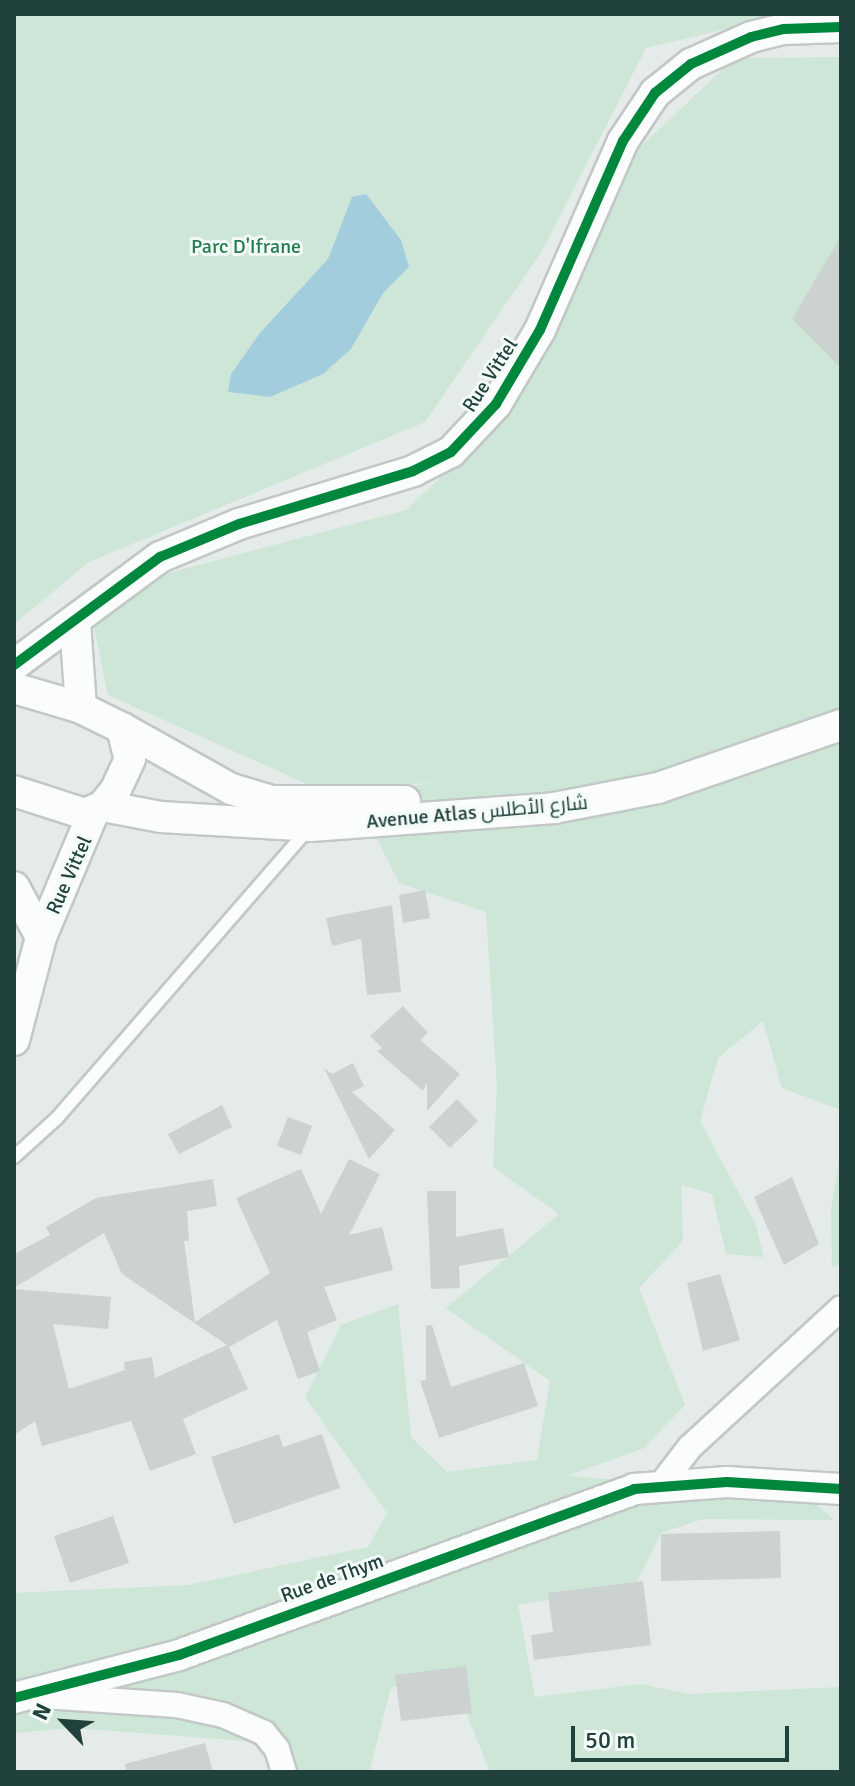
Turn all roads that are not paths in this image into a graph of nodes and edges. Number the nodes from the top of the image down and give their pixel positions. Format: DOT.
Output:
graph roads {
  1 [pos="841,27"];
  2 [pos="75,622"];
  3 [pos="14,665"];
  4 [pos="14,688"];
  5 [pos="841,705"];
  6 [pos="81,708"];
  7 [pos="841,725"];
  8 [pos="122,728"];
  9 [pos="14,791"];
  10 [pos="98,808"];
  11 [pos="311,826"];
  12 [pos="14,887"];
  13 [pos="41,937"];
  14 [pos="14,1040"];
  15 [pos="14,1157"];
  16 [pos="841,1308"];
  17 [pos="660,1486"];
  18 [pos="841,1489"];
  19 [pos="22,1697"];
  20 [pos="284,1772"];
  1 -- 2 [label="street, Rue Vittel"];
  2 -- 3 [label="street, Rue Vittel"];
  2 -- 6 [label="street"];
  4 -- 6 [label="street, Avenue Atlas شارع الأطلس"];
  5 -- 8 [label="street, Avenue Atlas شارع الأطلس"];
  6 -- 8 [label="street, Avenue Atlas شارع الأطلس"];
  7 -- 11 [label="street, Avenue Atlas شارع الأطلس"];
  8 -- 10 [label="street, Rue Vittel"];
  9 -- 10 [label="street, Avenue Atlas شارع الأطلس"];
  10 -- 11 [label="street, Avenue Atlas شارع الأطلس"];
  10 -- 13 [label="street, Rue Vittel"];
  11 -- 15 [label="lane"];
  12 -- 13 [label="street, Rue Vittel"];
  13 -- 14 [label="street, Rue Vittel"];
  16 -- 17 [label="street"];
  17 -- 18 [label="street, Rue de Thym"];
  17 -- 19 [label="street, Rue de Thym"];
  19 -- 20 [label="street"];
}
